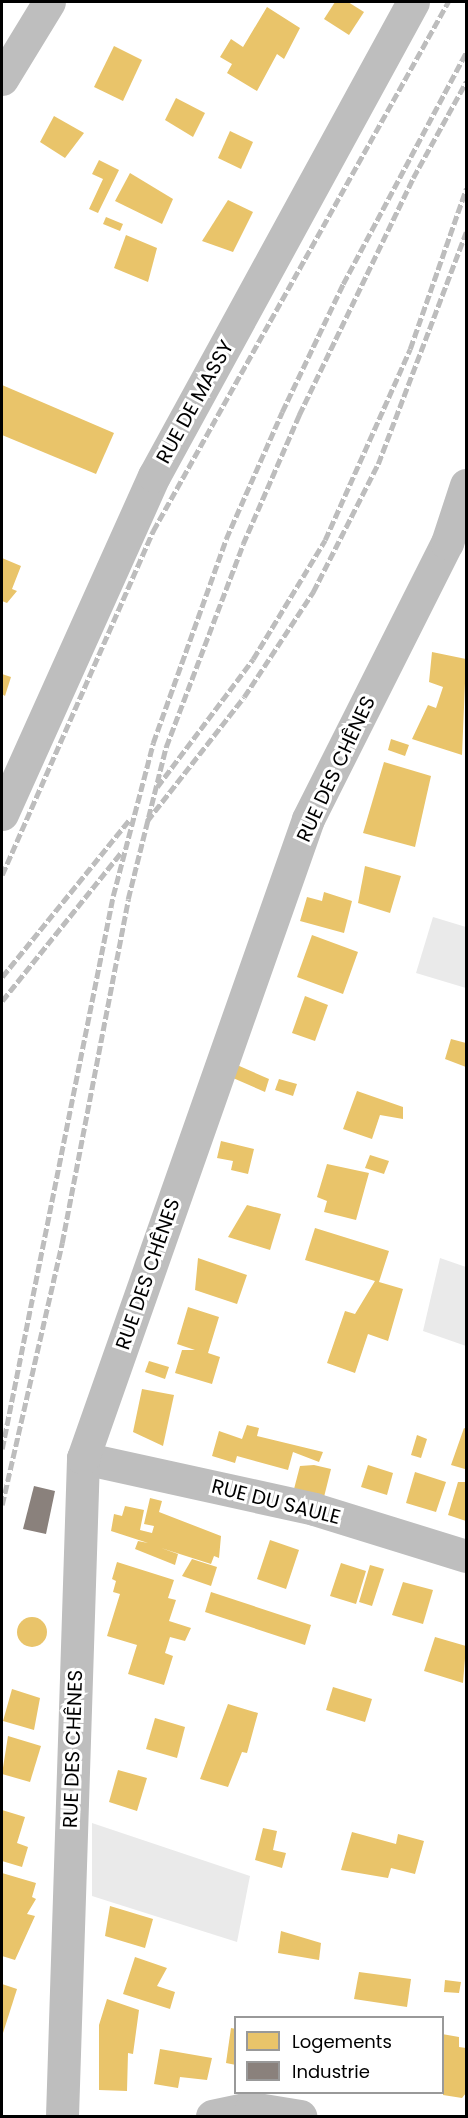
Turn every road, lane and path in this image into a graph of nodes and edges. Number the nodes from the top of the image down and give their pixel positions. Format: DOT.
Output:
graph roads {
  1 [pos="49,2"];
  2 [pos="413,2"];
  3 [pos="2,79"];
  4 [pos="466,484"];
  5 [pos="2,814"];
  6 [pos="83,1458"];
  7 [pos="466,1556"];
  8 [pos="62,2116"];
  9 [pos="212,2116"];
  10 [pos="300,2116"];
  1 -- 3 [label="street"];
  2 -- 5 [label="street, RUE DE MASSY"];
  4 -- 6 [label="street, RUE DES CHÊNES"];
  6 -- 7 [label="street, RUE DU SAULE"];
  6 -- 8 [label="street, RUE DES CHÊNES"];
  9 -- 10 [label="street"];
}
